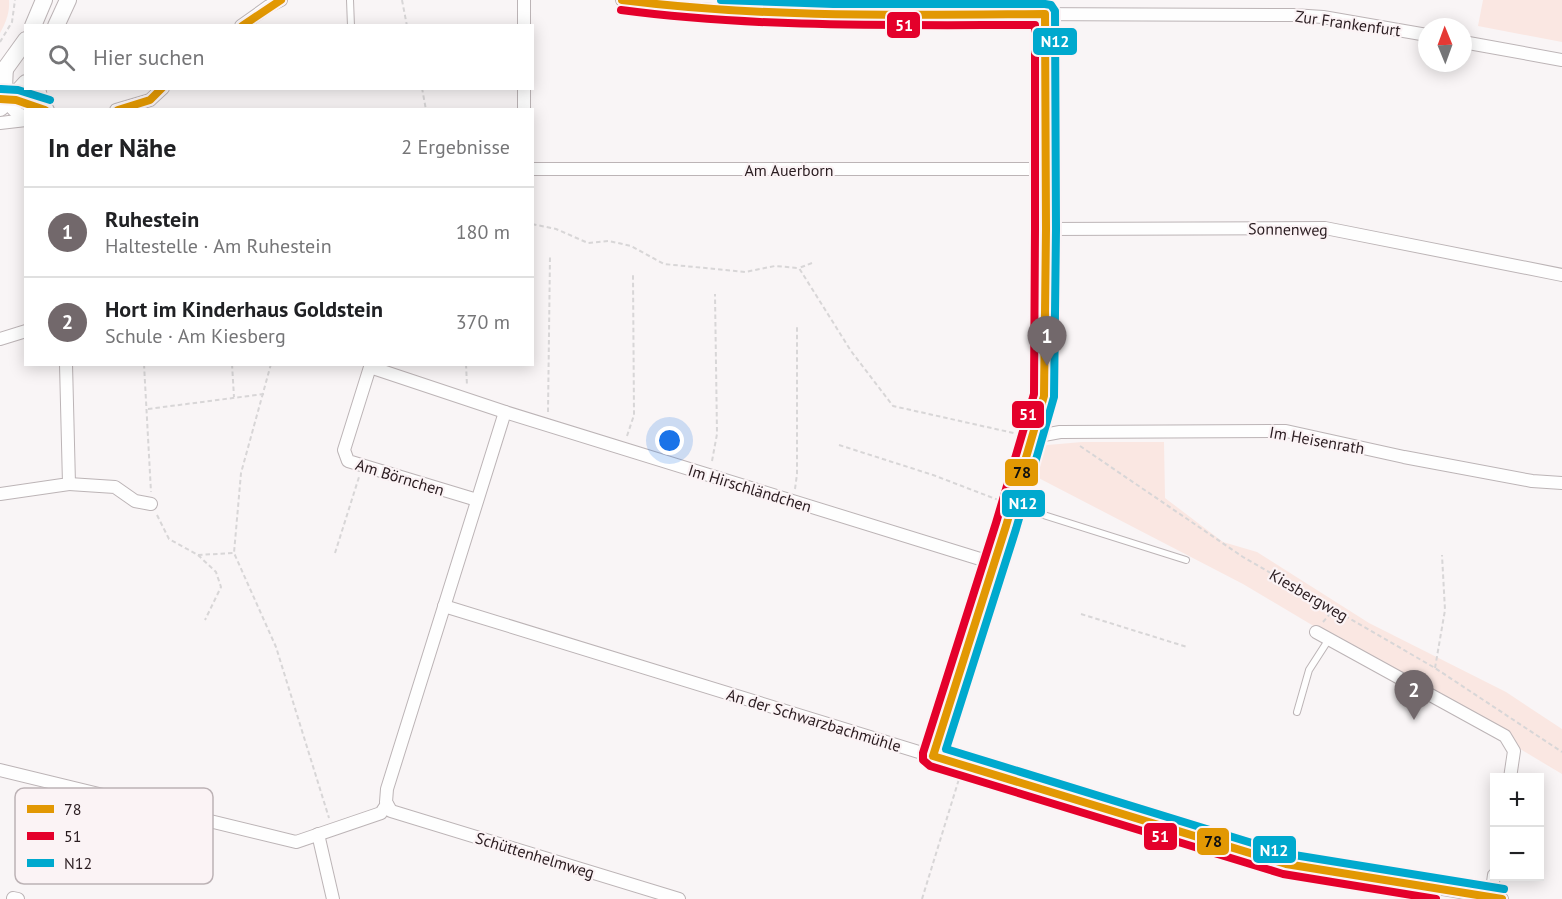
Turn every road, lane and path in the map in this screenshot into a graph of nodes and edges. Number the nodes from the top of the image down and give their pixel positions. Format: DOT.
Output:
graph roads {
  1 [pos="15,0"];
  2 [pos="44,0"];
  3 [pos="68,0"];
  4 [pos="281,0"];
  5 [pos="350,0"];
  6 [pos="402,0"];
  7 [pos="524,0"];
  8 [pos="622,0"];
  9 [pos="1045,14"];
  10 [pos="34,24"];
  11 [pos="58,24"];
  12 [pos="245,24"];
  13 [pos="351,24"];
  14 [pos="407,24"];
  15 [pos="524,24"];
  16 [pos="1418,33"];
  17 [pos="0,42"];
  18 [pos="24,43"];
  19 [pos="1472,44"];
  20 [pos="1562,60"];
  21 [pos="3,72"];
  22 [pos="24,85"];
  23 [pos="39,90"];
  24 [pos="163,90"];
  25 [pos="422,90"];
  26 [pos="524,90"];
  27 [pos="3,102"];
  28 [pos="152,105"];
  29 [pos="41,108"];
  30 [pos="46,108"];
  31 [pos="130,108"];
  32 [pos="426,108"];
  33 [pos="524,108"];
  34 [pos="24,117"];
  35 [pos="24,118"];
  36 [pos="0,123"];
  37 [pos="534,169"];
  38 [pos="1046,169"];
  39 [pos="534,224"];
  40 [pos="1046,229"];
  41 [pos="550,256"];
  42 [pos="812,263"];
  43 [pos="799,268"];
  44 [pos="633,275"];
  45 [pos="1562,275"];
  46 [pos="715,294"];
  47 [pos="797,327"];
  48 [pos="24,332"];
  49 [pos="0,339"];
  50 [pos="66,366"];
  51 [pos="144,366"];
  52 [pos="232,366"];
  53 [pos="271,366"];
  54 [pos="466,366"];
  55 [pos="370,367"];
  56 [pos="264,394"];
  57 [pos="234,397"];
  58 [pos="467,399"];
  59 [pos="147,410"];
  60 [pos="505,412"];
  61 [pos="548,425"];
  62 [pos="1060,432"];
  63 [pos="1033,437"];
  64 [pos="839,445"];
  65 [pos="623,449"];
  66 [pos="362,466"];
  67 [pos="709,476"];
  68 [pos="1562,483"];
  69 [pos="69,484"];
  70 [pos="0,494"];
  71 [pos="477,500"];
  72 [pos="793,502"];
  73 [pos="151,504"];
  74 [pos="1012,505"];
  75 [pos="234,553"];
  76 [pos="335,553"];
  77 [pos="198,555"];
  78 [pos="1442,555"];
  79 [pos="1186,560"];
  80 [pos="993,563"];
  81 [pos="444,606"];
  82 [pos="1081,614"];
  83 [pos="205,620"];
  84 [pos="1316,632"];
  85 [pos="1329,639"];
  86 [pos="1187,647"];
  87 [pos="1435,668"];
  88 [pos="1297,712"];
  89 [pos="1562,752"];
  90 [pos="933,756"];
  91 [pos="963,765"];
  92 [pos="0,770"];
  93 [pos="1511,773"];
  94 [pos="74,788"];
  95 [pos="389,808"];
  96 [pos="213,822"];
  97 [pos="318,834"];
  98 [pos="1495,881"];
  99 [pos="1496,898"];
  100 [pos="333,899"];
  101 [pos="678,899"];
  102 [pos="922,899"];
  1 -- 17 [label="path"];
  2 -- 10 [label="street"];
  3 -- 11 [label="street"];
  4 -- 12 [label="street"];
  5 -- 13 [label="lane"];
  6 -- 14 [label="path"];
  7 -- 15 [label="street"];
  8 -- 9 [label="street, Zur Frankenfurt"];
  9 -- 16 [label="street, Zur Frankenfurt"];
  9 -- 38 [label="street"];
  18 -- 21 [label="street"];
  19 -- 20 [label="street"];
  21 -- 27 [label="street"];
  22 -- 27 [label="street"];
  23 -- 30 [label="street"];
  24 -- 28 [label="street"];
  25 -- 32 [label="path"];
  26 -- 33 [label="street"];
  27 -- 29 [label="street"];
  27 -- 34 [label="street"];
  28 -- 31 [label="street"];
  35 -- 36 [label="street"];
  37 -- 38 [label="street, Am Auerborn"];
  38 -- 40 [label="street"];
  39 -- 43 [label="path"];
  40 -- 45 [label="street, Sonnenweg"];
  40 -- 63 [label="street"];
  41 -- 61 [label="path"];
  42 -- 43 [label="path"];
  43 -- 63 [label="path"];
  44 -- 65 [label="path"];
  46 -- 67 [label="path"];
  47 -- 72 [label="path"];
  48 -- 49 [label="street"];
  50 -- 69 [label="street"];
  51 -- 59 [label="path"];
  52 -- 57 [label="path"];
  53 -- 56 [label="path"];
  54 -- 58 [label="path"];
  55 -- 58 [label="street, Im Hirschländchen"];
  55 -- 66 [label="street, Am Börnchen"];
  56 -- 57 [label="path"];
  56 -- 75 [label="path"];
  57 -- 59 [label="path"];
  58 -- 60 [label="street, Im Hirschländchen"];
  59 -- 73 [label="path"];
  60 -- 61 [label="street, Im Hirschländchen"];
  60 -- 71 [label="street"];
  61 -- 65 [label="street, Im Hirschländchen"];
  62 -- 63 [label="street, Im Heisenrath"];
  62 -- 68 [label="street, Im Heisenrath"];
  62 -- 87 [label="path, Kiesbergweg"];
  63 -- 74 [label="street"];
  64 -- 74 [label="path"];
  65 -- 67 [label="street, Im Hirschländchen"];
  66 -- 71 [label="street, Am Börnchen"];
  66 -- 76 [label="path"];
  67 -- 72 [label="street, Im Hirschländchen"];
  69 -- 70 [label="street"];
  69 -- 73 [label="street"];
  71 -- 81 [label="street"];
  72 -- 80 [label="street, Im Hirschländchen"];
  73 -- 77 [label="path"];
  74 -- 79 [label="lane"];
  74 -- 80 [label="street"];
  75 -- 77 [label="path"];
  75 -- 97 [label="path"];
  77 -- 83 [label="path"];
  78 -- 87 [label="path"];
  80 -- 90 [label="street"];
  81 -- 90 [label="street, An der Schwarzbachmühle"];
  81 -- 95 [label="street"];
  82 -- 86 [label="path"];
  84 -- 85 [label="street"];
  85 -- 88 [label="lane"];
  85 -- 93 [label="street"];
  87 -- 89 [label="path, Kiesbergweg"];
  90 -- 91 [label="street, An der Schwarzbachmühle"];
  91 -- 99 [label="street, An der Schwarzbachmühle"];
  91 -- 102 [label="path"];
  92 -- 94 [label="street"];
  95 -- 97 [label="street"];
  95 -- 101 [label="street, Schüttenhelmweg"];
  96 -- 97 [label="street"];
  97 -- 100 [label="street"];
  98 -- 99 [label="street"];
}
